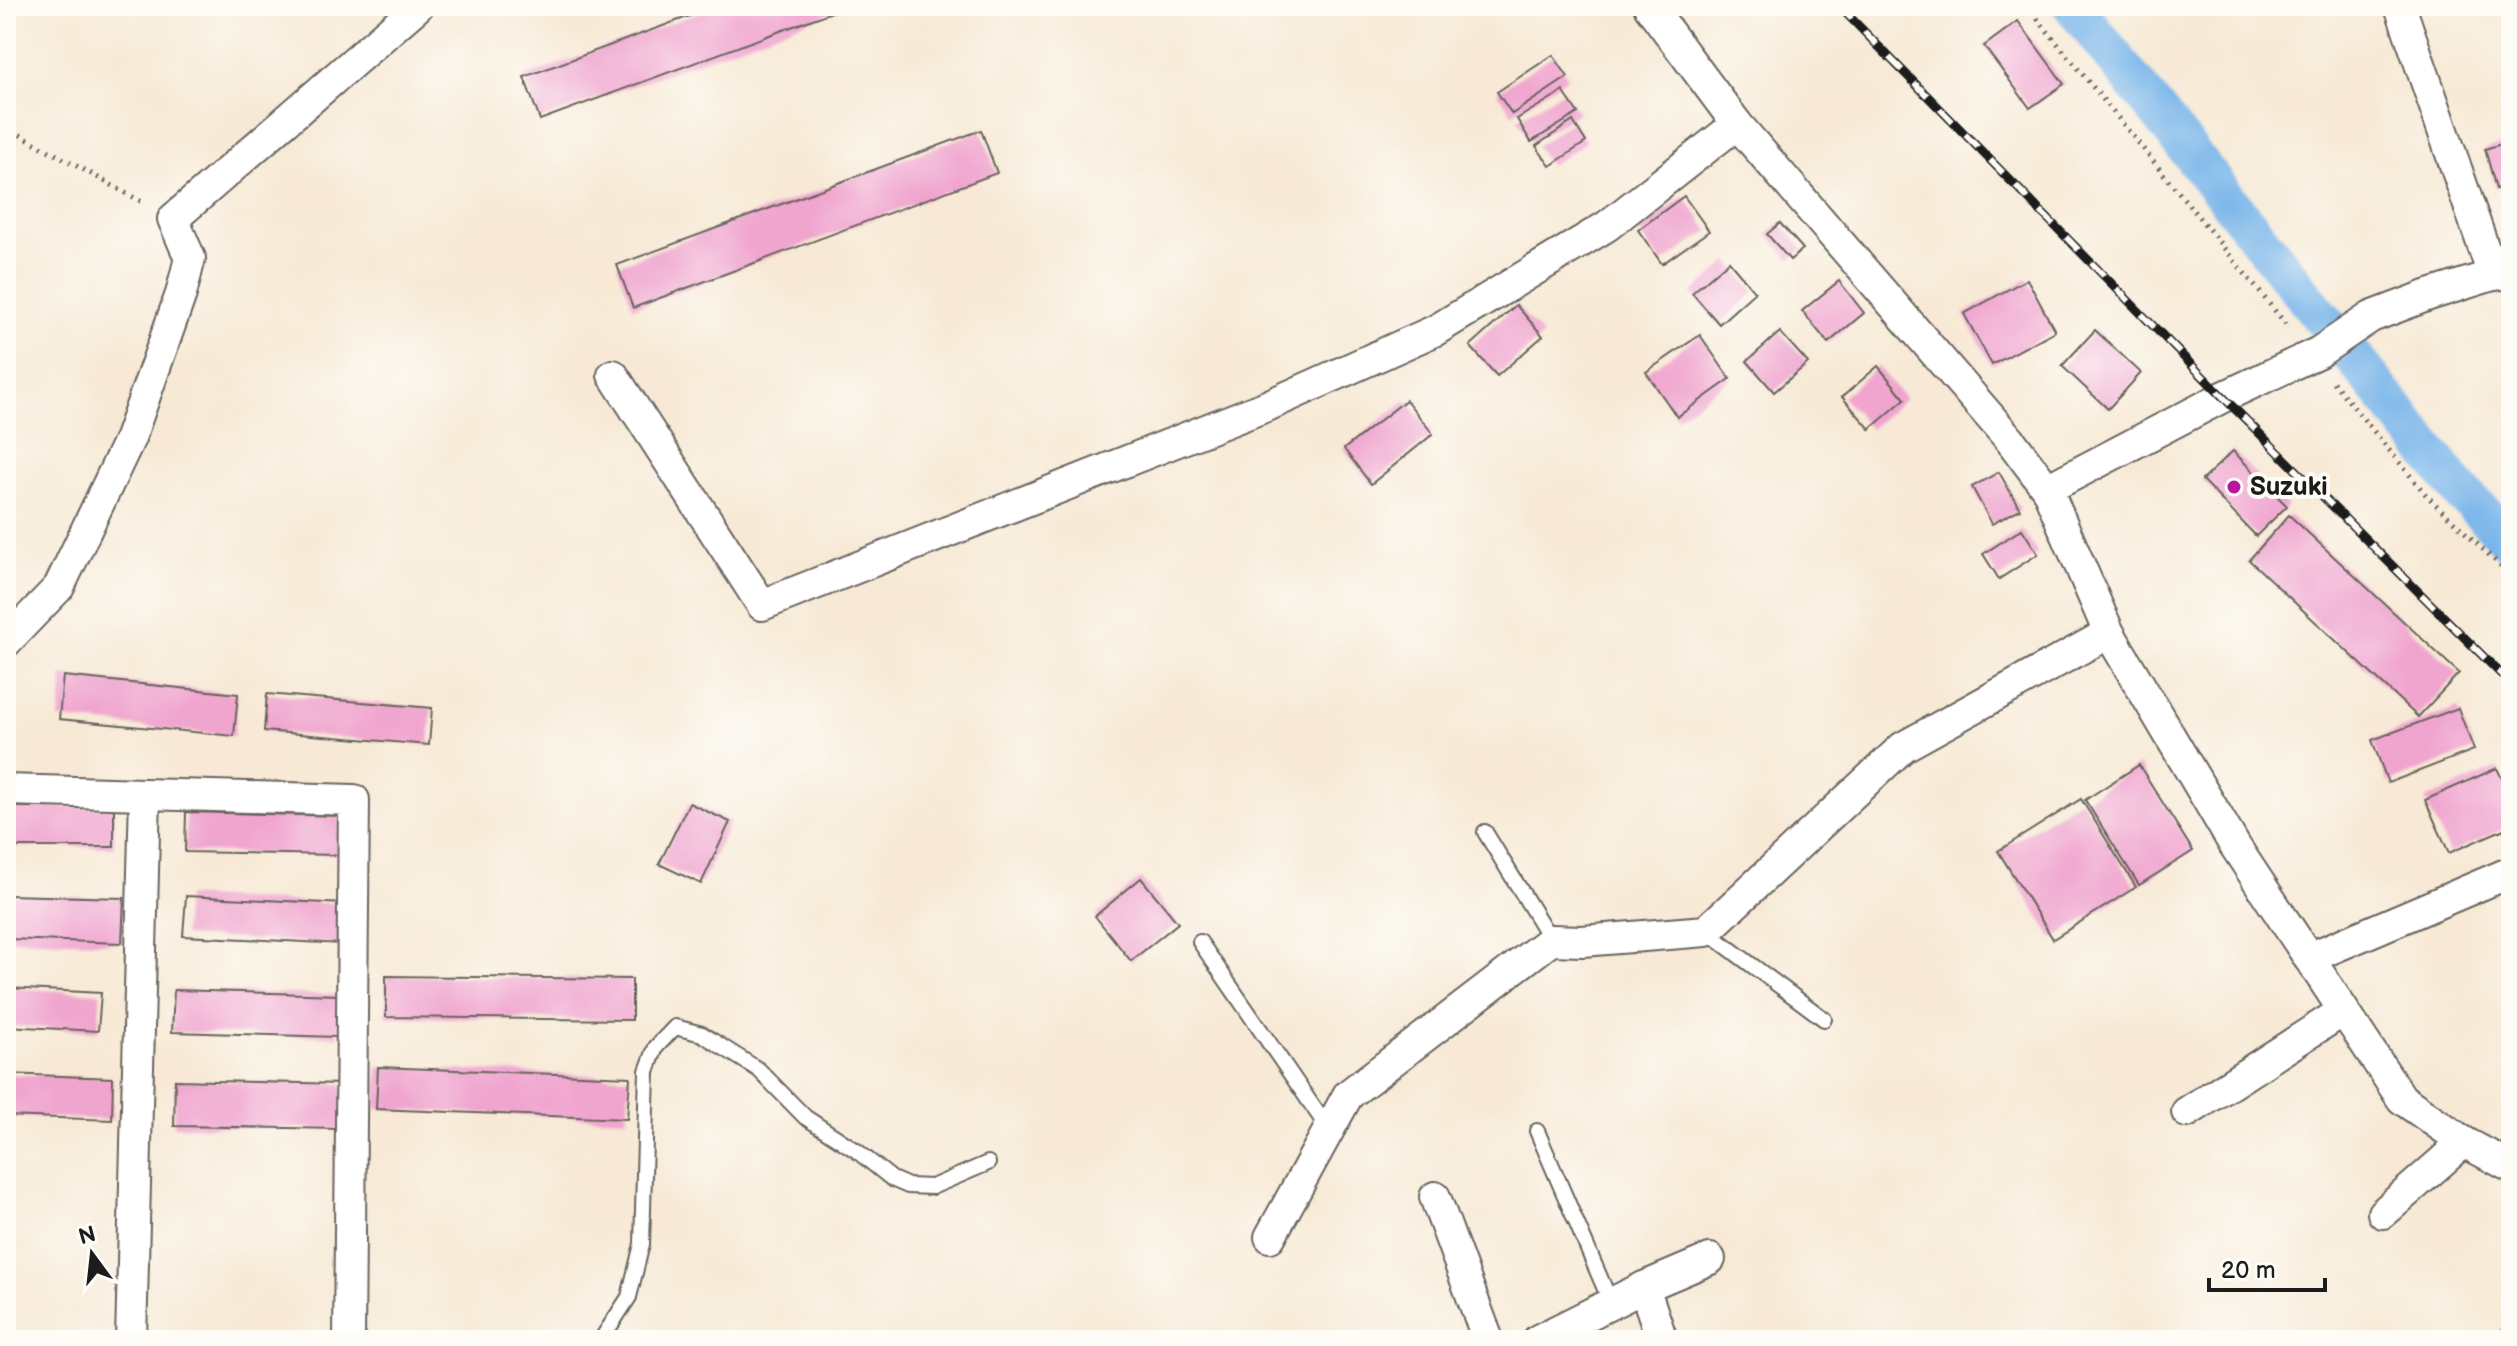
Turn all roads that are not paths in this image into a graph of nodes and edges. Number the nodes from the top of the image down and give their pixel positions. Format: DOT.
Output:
graph roads {
  1 [pos="418,6"];
  2 [pos="1649,6"];
  3 [pos="2400,6"];
  4 [pos="1737,124"];
  5 [pos="2502,274"];
  6 [pos="613,375"];
  7 [pos="2047,489"];
  8 [pos="2109,633"];
  9 [pos="6,642"];
  10 [pos="6,790"];
  11 [pos="145,794"];
  12 [pos="1485,832"];
  13 [pos="2511,872"];
  14 [pos="1706,931"];
  15 [pos="1551,940"];
  16 [pos="1200,942"];
  17 [pos="2309,958"];
  18 [pos="2343,1011"];
  19 [pos="1824,1019"];
  20 [pos="2187,1112"];
  21 [pos="1330,1131"];
  22 [pos="1537,1131"];
  23 [pos="2464,1142"];
  24 [pos="988,1163"];
  25 [pos="2511,1167"];
  26 [pos="1435,1197"];
  27 [pos="2383,1213"];
  28 [pos="1270,1237"];
  29 [pos="1710,1259"];
  30 [pos="1644,1287"];
  31 [pos="1611,1303"];
  32 [pos="2511,1333"];
  33 [pos="131,1340"];
  34 [pos="349,1340"];
  35 [pos="601,1340"];
  36 [pos="1488,1340"];
  37 [pos="1538,1340"];
  38 [pos="1662,1340"];
  39 [pos="2501,1340"];
  1 -- 9 [label="street"];
  2 -- 4 [label="street"];
  3 -- 5 [label="street"];
  4 -- 6 [label="street"];
  4 -- 7 [label="street"];
  5 -- 7 [label="street"];
  7 -- 8 [label="street"];
  8 -- 14 [label="street"];
  8 -- 17 [label="street"];
  10 -- 11 [label="street"];
  11 -- 33 [label="street"];
  11 -- 34 [label="street"];
  12 -- 15 [label="lane"];
  13 -- 17 [label="street"];
  14 -- 15 [label="street"];
  14 -- 19 [label="lane"];
  15 -- 21 [label="street"];
  16 -- 21 [label="lane"];
  17 -- 18 [label="street"];
  18 -- 20 [label="street"];
  18 -- 23 [label="street"];
  21 -- 28 [label="street"];
  22 -- 31 [label="lane"];
  23 -- 25 [label="street"];
  23 -- 27 [label="street"];
  24 -- 35 [label="lane"];
  26 -- 36 [label="street"];
  29 -- 30 [label="street"];
  30 -- 31 [label="street"];
  30 -- 38 [label="street"];
  31 -- 37 [label="street"];
  32 -- 39 [label="lane"];
}
